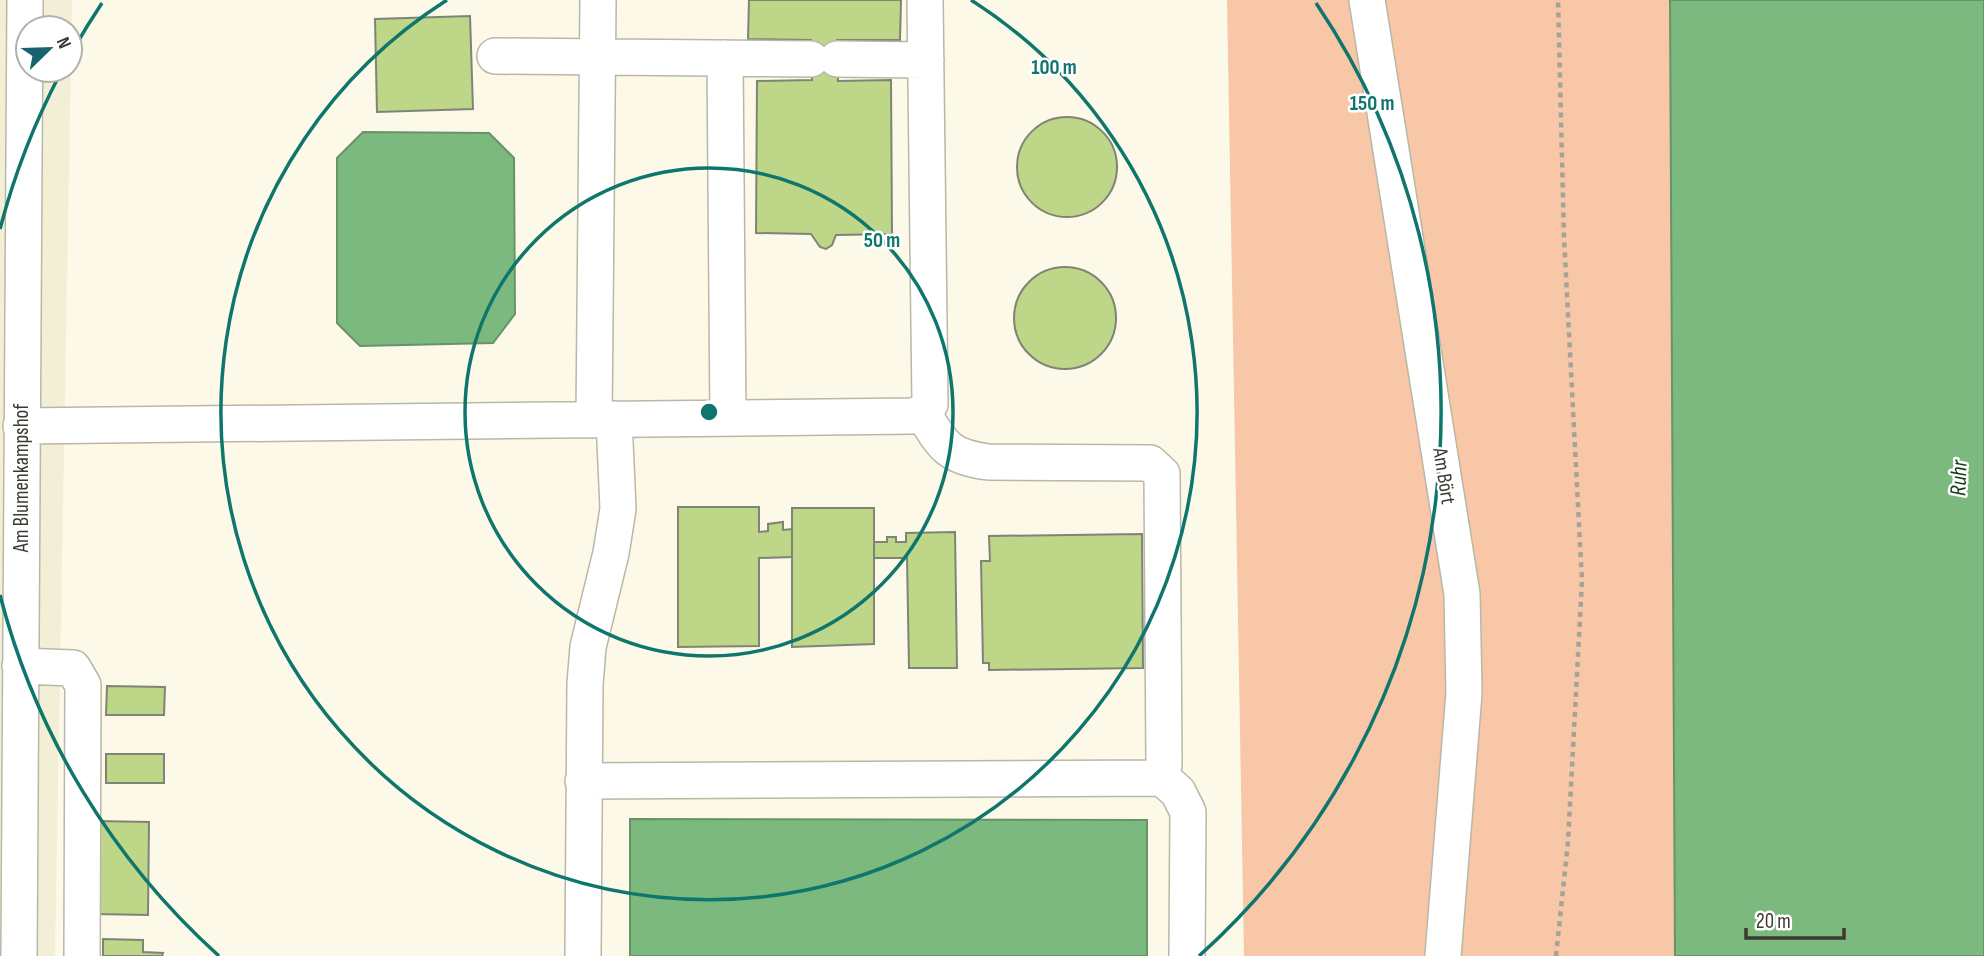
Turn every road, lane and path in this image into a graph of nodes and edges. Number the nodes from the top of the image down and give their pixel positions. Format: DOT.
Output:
graph roads {
  1 [pos="25,0"];
  2 [pos="598,0"];
  3 [pos="925,0"];
  4 [pos="1367,0"];
  5 [pos="1559,0"];
  6 [pos="495,56"];
  7 [pos="597,57"];
  8 [pos="725,58"];
  9 [pos="926,60"];
  10 [pos="923,413"];
  11 [pos="728,418"];
  12 [pos="604,419"];
  13 [pos="21,426"];
  14 [pos="20,666"];
  15 [pos="1162,778"];
  16 [pos="583,780"];
  17 [pos="19,956"];
  18 [pos="82,956"];
  19 [pos="583,956"];
  20 [pos="1187,956"];
  21 [pos="1443,956"];
  22 [pos="1556,956"];
  1 -- 13 [label="street, Am Blumenkampshof"];
  2 -- 7 [label="street"];
  3 -- 9 [label="street"];
  4 -- 21 [label="street, Am Bört"];
  5 -- 22 [label="path"];
  6 -- 7 [label="street"];
  7 -- 8 [label="street"];
  7 -- 12 [label="street"];
  8 -- 9 [label="street"];
  8 -- 11 [label="street"];
  9 -- 10 [label="street"];
  10 -- 11 [label="street"];
  10 -- 15 [label="street"];
  11 -- 12 [label="street"];
  12 -- 13 [label="street"];
  12 -- 16 [label="street"];
  13 -- 14 [label="street, Am Blumenkampshof"];
  14 -- 17 [label="street, Am Blumenkampshof"];
  14 -- 18 [label="street"];
  15 -- 16 [label="street"];
  15 -- 20 [label="street"];
  16 -- 19 [label="street"];
}
